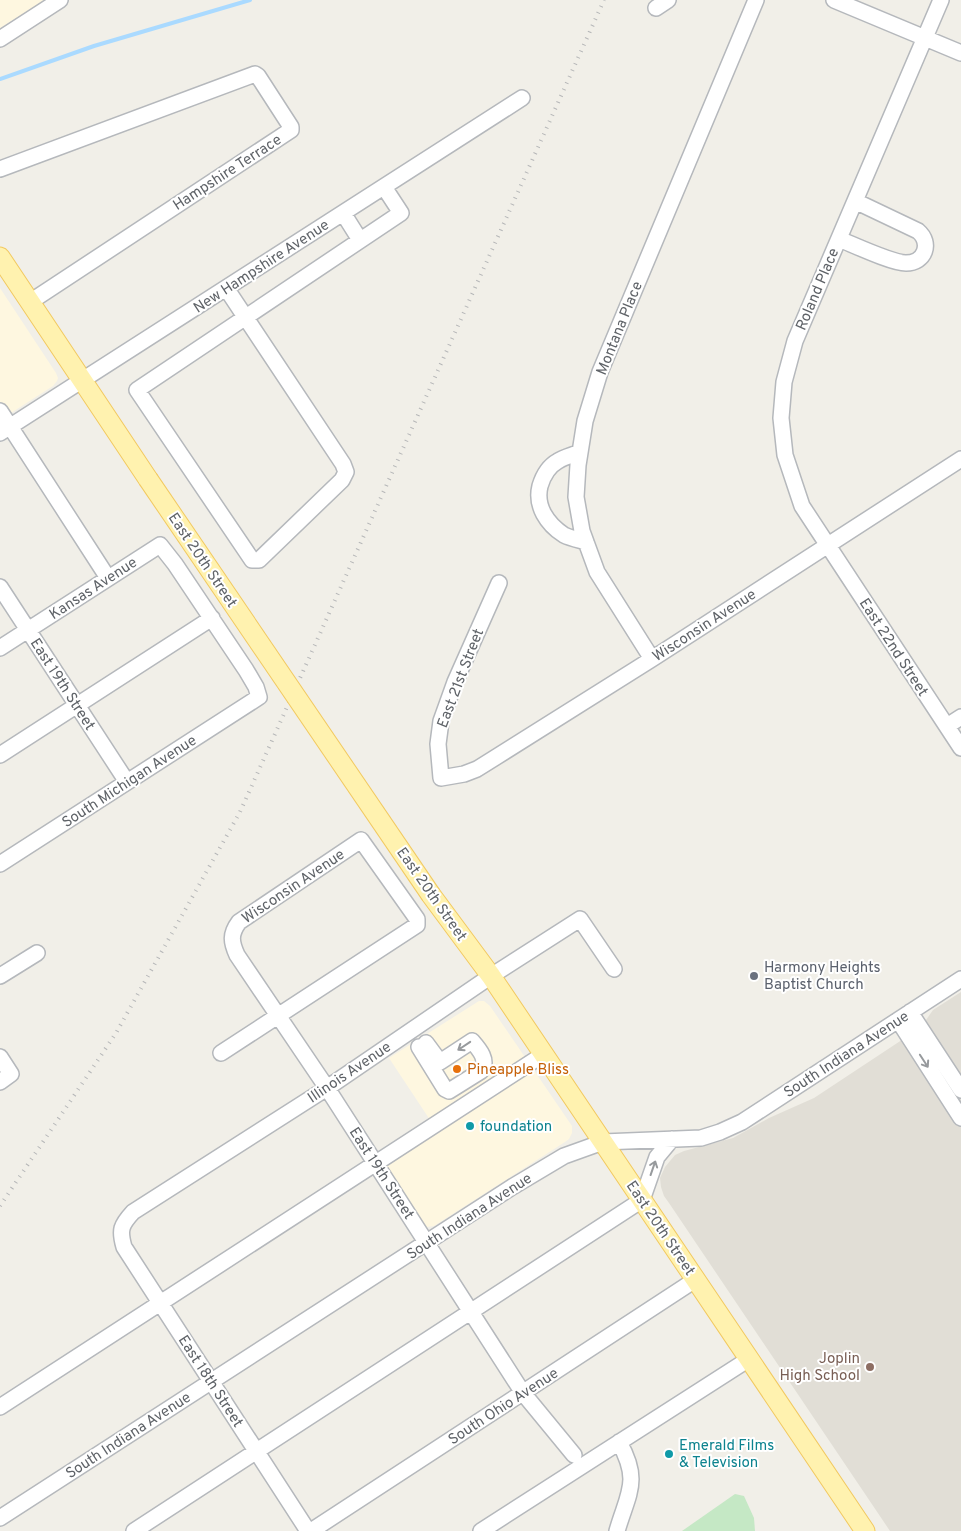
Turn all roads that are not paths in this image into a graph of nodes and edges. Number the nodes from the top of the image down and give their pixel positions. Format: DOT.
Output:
graph roads {
  1 [pos="60,0"];
  2 [pos="756,0"];
  3 [pos="834,0"];
  4 [pos="941,0"];
  5 [pos="925,38"];
  6 [pos="0,39"];
  7 [pos="961,53"];
  8 [pos="522,98"];
  9 [pos="0,168"];
  10 [pos="384,187"];
  11 [pos="855,201"];
  12 [pos="343,213"];
  13 [pos="360,240"];
  14 [pos="839,240"];
  15 [pos="0,257"];
  16 [pos="226,288"];
  17 [pos="30,302"];
  18 [pos="246,318"];
  19 [pos="83,380"];
  20 [pos="0,411"];
  21 [pos="5,430"];
  22 [pos="580,452"];
  23 [pos="961,459"];
  24 [pos="586,542"];
  25 [pos="828,546"];
  26 [pos="108,578"];
  27 [pos="499,583"];
  28 [pos="0,587"];
  29 [pos="212,618"];
  30 [pos="28,630"];
  31 [pos="0,648"];
  32 [pos="652,659"];
  33 [pos="77,705"];
  34 [pos="961,717"];
  35 [pos="947,726"];
  36 [pos="961,748"];
  37 [pos="0,756"];
  38 [pos="441,778"];
  39 [pos="127,782"];
  40 [pos="0,864"];
  41 [pos="231,937"];
  42 [pos="37,953"];
  43 [pos="614,969"];
  44 [pos="0,976"];
  45 [pos="491,976"];
  46 [pos="961,979"];
  47 [pos="278,1016"];
  48 [pos="904,1016"];
  49 [pos="423,1045"];
  50 [pos="221,1053"];
  51 [pos="544,1054"];
  52 [pos="0,1057"];
  53 [pos="436,1065"];
  54 [pos="6,1078"];
  55 [pos="327,1088"];
  56 [pos="961,1090"];
  57 [pos="449,1091"];
  58 [pos="456,1111"];
  59 [pos="961,1118"];
  60 [pos="672,1139"];
  61 [pos="603,1142"];
  62 [pos="375,1163"];
  63 [pos="642,1200"];
  64 [pos="121,1228"];
  65 [pos="427,1242"];
  66 [pos="695,1280"];
  67 [pos="160,1303"];
  68 [pos="471,1312"];
  69 [pos="749,1359"];
  70 [pos="212,1382"];
  71 [pos="522,1393"];
  72 [pos="0,1407"];
  73 [pos="619,1442"];
  74 [pos="256,1451"];
  75 [pos="574,1455"];
  76 [pos="0,1518"];
  77 [pos="0,1525"];
  78 [pos="4,1531"];
  79 [pos="134,1531"];
  80 [pos="310,1531"];
  81 [pos="481,1531"];
  82 [pos="617,1531"];
  83 [pos="865,1531"];
  1 -- 6 [label="street"];
  2 -- 22 [label="street, Montana Place"];
  3 -- 5 [label="street"];
  4 -- 5 [label="street"];
  5 -- 7 [label="street"];
  5 -- 11 [label="street, Roland Place"];
  8 -- 10 [label="street, New Hampshire Avenue"];
  9 -- 17 [label="street, Hampshire Terrace"];
  10 -- 12 [label="street, New Hampshire Avenue"];
  10 -- 13 [label="street"];
  11 -- 14 [label="street, Roland Place"];
  11 -- 14 [label="street"];
  12 -- 13 [label="street"];
  12 -- 16 [label="street, New Hampshire Avenue"];
  13 -- 18 [label="street"];
  14 -- 25 [label="street, Roland Place"];
  15 -- 17 [label="main road, East 20th Street"];
  16 -- 18 [label="street"];
  16 -- 19 [label="street, New Hampshire Avenue"];
  17 -- 19 [label="main road, East 20th Street"];
  18 -- 18 [label="street"];
  19 -- 21 [label="street, New Hampshire Avenue"];
  19 -- 45 [label="main road, East 20th Street, bridge"];
  20 -- 21 [label="street"];
  21 -- 26 [label="street"];
  22 -- 24 [label="street, Montana Place"];
  22 -- 24 [label="street"];
  23 -- 25 [label="street, Wisconsin Avenue"];
  24 -- 32 [label="street, Montana Place"];
  25 -- 32 [label="street, Wisconsin Avenue"];
  25 -- 35 [label="street, East 22nd Street"];
  26 -- 29 [label="street, Kansas Avenue"];
  26 -- 30 [label="street, Kansas Avenue"];
  27 -- 38 [label="street, East 21st Street"];
  28 -- 30 [label="street, East 19th Street"];
  29 -- 33 [label="street"];
  29 -- 39 [label="street, South Michigan Avenue"];
  30 -- 31 [label="street, Kansas Avenue"];
  30 -- 33 [label="street, East 19th Street"];
  32 -- 38 [label="street, Wisconsin Avenue"];
  33 -- 37 [label="street"];
  33 -- 39 [label="street, East 19th Street"];
  34 -- 35 [label="street"];
  35 -- 36 [label="street, East 22nd Street"];
  39 -- 40 [label="street, South Michigan Avenue"];
  41 -- 47 [label="street, East 19th Street"];
  41 -- 47 [label="street, Wisconsin Avenue"];
  42 -- 44 [label="street"];
  43 -- 45 [label="street, Illinois Avenue"];
  45 -- 51 [label="main road, East 20th Street"];
  45 -- 55 [label="street, Illinois Avenue"];
  46 -- 48 [label="street, South Indiana Avenue"];
  47 -- 50 [label="street"];
  47 -- 55 [label="street, East 19th Street"];
  48 -- 56 [label="street"];
  48 -- 59 [label="street, one-way"];
  48 -- 60 [label="street, South Indiana Avenue"];
  49 -- 53 [label="street"];
  51 -- 58 [label="street"];
  51 -- 61 [label="main road, East 20th Street"];
  52 -- 54 [label="street"];
  53 -- 57 [label="street"];
  57 -- 53 [label="street, one-way"];
  55 -- 62 [label="street, East 19th Street"];
  55 -- 64 [label="street, Illinois Avenue"];
  57 -- 58 [label="street"];
  58 -- 62 [label="street"];
  60 -- 61 [label="street, South Indiana Avenue"];
  63 -- 60 [label="street, one-way"];
  61 -- 63 [label="main road, East 20th Street"];
  61 -- 65 [label="street, South Indiana Avenue"];
  62 -- 65 [label="street, East 19th Street"];
  62 -- 67 [label="street"];
  63 -- 66 [label="main road, East 20th Street"];
  63 -- 68 [label="street"];
  64 -- 67 [label="street, East 18th Street"];
  65 -- 68 [label="street, East 19th Street"];
  65 -- 70 [label="street, South Indiana Avenue"];
  66 -- 69 [label="main road, East 20th Street"];
  66 -- 71 [label="street, South Ohio Avenue"];
  67 -- 70 [label="street, East 18th Street"];
  67 -- 72 [label="street"];
  68 -- 71 [label="street, East 19th Street"];
  68 -- 74 [label="street"];
  69 -- 73 [label="street"];
  69 -- 83 [label="main road, East 20th Street"];
  70 -- 74 [label="street, East 18th Street"];
  70 -- 76 [label="street, South Indiana Avenue"];
  71 -- 75 [label="street, East 19th Street"];
  71 -- 80 [label="street, South Ohio Avenue"];
  73 -- 81 [label="street"];
  73 -- 82 [label="street"];
  74 -- 79 [label="street"];
  74 -- 80 [label="street, East 18th Street"];
  77 -- 78 [label="street"];
}
